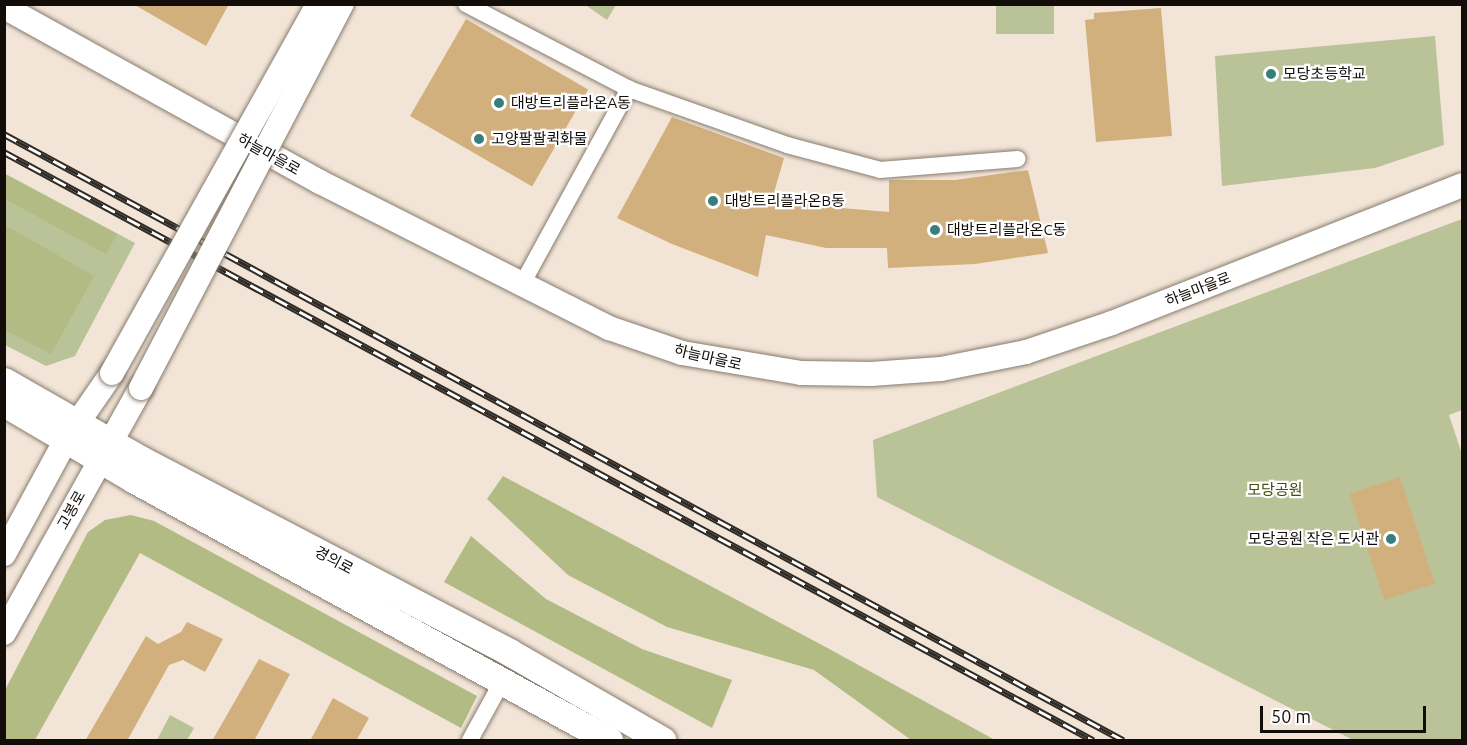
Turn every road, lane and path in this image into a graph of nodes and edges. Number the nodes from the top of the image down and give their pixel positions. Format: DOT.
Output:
graph roads {
  1 [pos="318,4"];
  2 [pos="342,4"];
  3 [pos="466,4"];
  4 [pos="4,7"];
  5 [pos="629,89"];
  6 [pos="1018,159"];
  7 [pos="1462,185"];
  8 [pos="521,286"];
  9 [pos="4,381"];
  10 [pos="4,403"];
  11 [pos="73,430"];
  12 [pos="107,451"];
  13 [pos="4,554"];
  14 [pos="4,633"];
  15 [pos="503,680"];
  16 [pos="470,741"];
  17 [pos="609,741"];
  18 [pos="662,741"];
  1 -- 11 [label="main road, bridge"];
  2 -- 12 [label="main road, 고봉로, bridge"];
  3 -- 5 [label="street"];
  4 -- 8 [label="main road, 하늘마을로"];
  5 -- 6 [label="street"];
  5 -- 8 [label="street"];
  7 -- 8 [label="main road, 하늘마을로"];
  9 -- 11 [label="main road, 경의로"];
  10 -- 11 [label="main road, 경의로"];
  11 -- 12 [label="main road, 경의로"];
  11 -- 13 [label="main road"];
  12 -- 14 [label="main road, 고봉로"];
  12 -- 15 [label="main road, 경의로"];
  12 -- 18 [label="main road, 경의로"];
  15 -- 16 [label="street"];
  15 -- 17 [label="main road, 경의로"];
}
